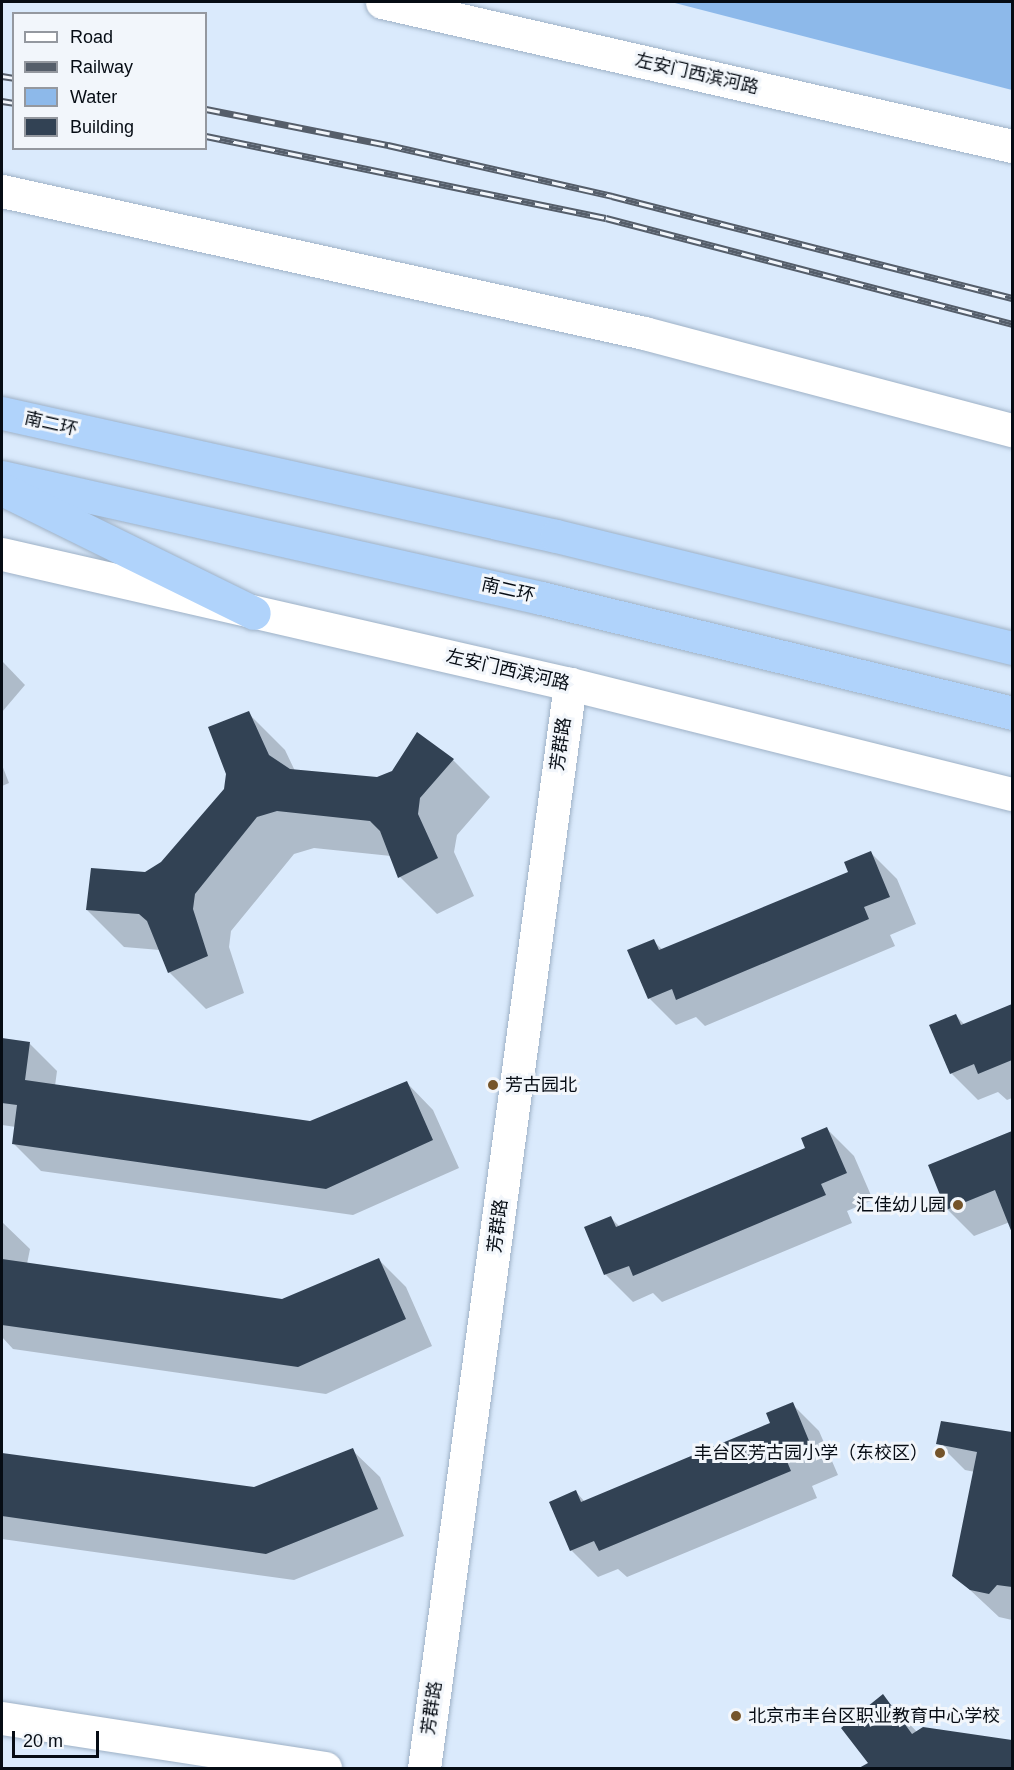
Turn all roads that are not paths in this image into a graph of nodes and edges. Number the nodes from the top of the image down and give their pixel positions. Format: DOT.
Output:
graph roads {
  1 [pos="382,2"];
  2 [pos="1012,146"];
  3 [pos="2,191"];
  4 [pos="2,413"];
  5 [pos="1012,430"];
  6 [pos="2,477"];
  7 [pos="2,489"];
  8 [pos="2,554"];
  9 [pos="254,613"];
  10 [pos="1012,648"];
  11 [pos="570,684"];
  12 [pos="1012,713"];
  13 [pos="1012,794"];
  14 [pos="2,1718"];
  15 [pos="325,1768"];
  16 [pos="424,1768"];
  1 -- 2 [label="street, 左安门西滨河路"];
  3 -- 5 [label="street"];
  4 -- 10 [label="highway, 南二环"];
  6 -- 12 [label="highway, 南二环"];
  7 -- 9 [label="highway"];
  8 -- 9 [label="street, 左安门西滨河路"];
  9 -- 11 [label="street, 左安门西滨河路"];
  11 -- 13 [label="street, 左安门西滨河路"];
  11 -- 16 [label="street, 芳群路"];
  14 -- 15 [label="street"];
}
